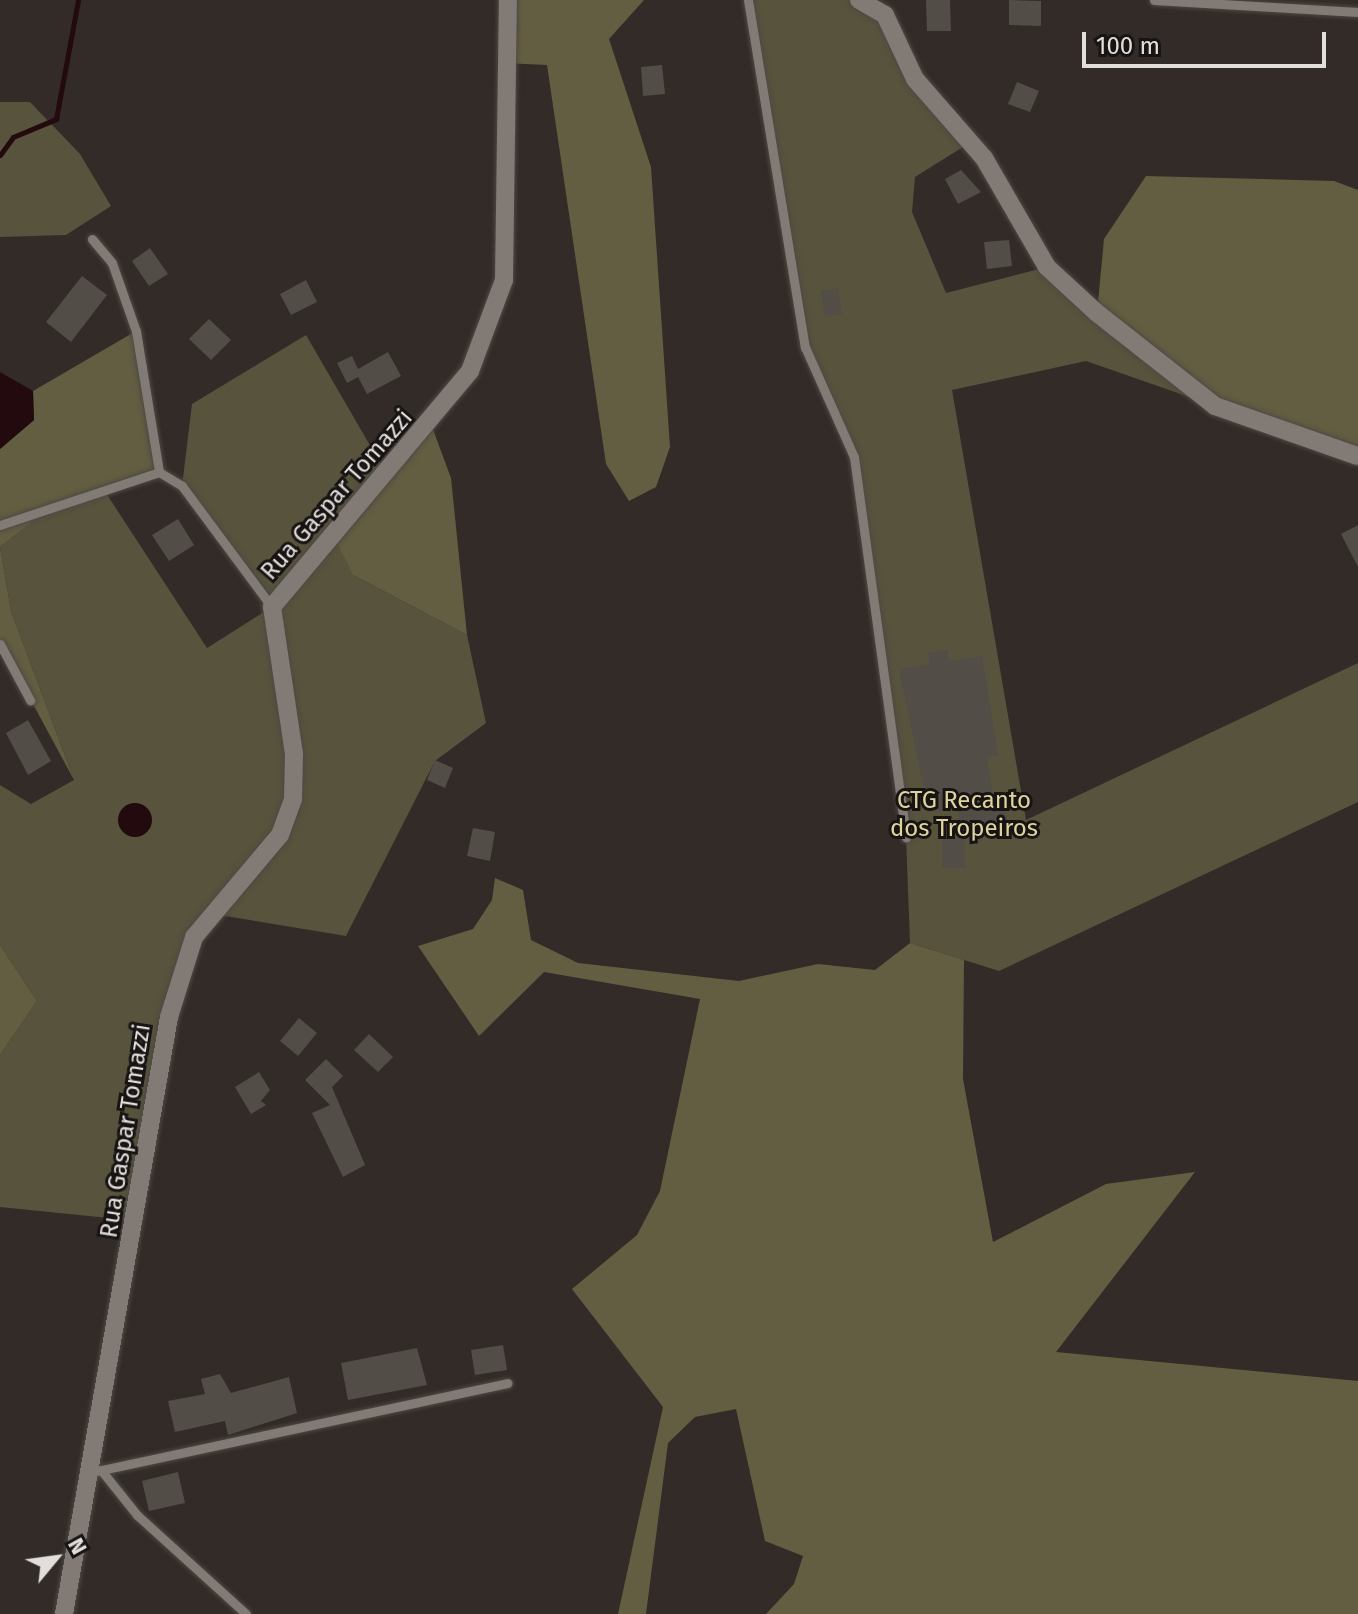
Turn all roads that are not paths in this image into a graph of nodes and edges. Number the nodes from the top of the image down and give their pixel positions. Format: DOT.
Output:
graph roads {
  1 [pos="508,0"];
  2 [pos="748,0"];
  3 [pos="859,0"];
  4 [pos="1154,0"];
  5 [pos="1358,12"];
  6 [pos="92,239"];
  7 [pos="1358,456"];
  8 [pos="159,472"];
  9 [pos="0,525"];
  10 [pos="272,607"];
  11 [pos="0,644"];
  12 [pos="30,700"];
  13 [pos="906,837"];
  14 [pos="507,1383"];
  15 [pos="93,1472"];
  16 [pos="64,1614"];
  17 [pos="246,1614"];
  1 -- 10 [label="street, Rua Gaspar Tomazzi"];
  2 -- 13 [label="lane"];
  3 -- 7 [label="street"];
  4 -- 5 [label="lane"];
  6 -- 8 [label="lane"];
  8 -- 9 [label="lane"];
  8 -- 10 [label="lane"];
  10 -- 15 [label="street, Rua Gaspar Tomazzi"];
  11 -- 12 [label="lane"];
  14 -- 15 [label="lane"];
  15 -- 16 [label="street, Rua Gaspar Tomazzi"];
  15 -- 17 [label="lane"];
}
